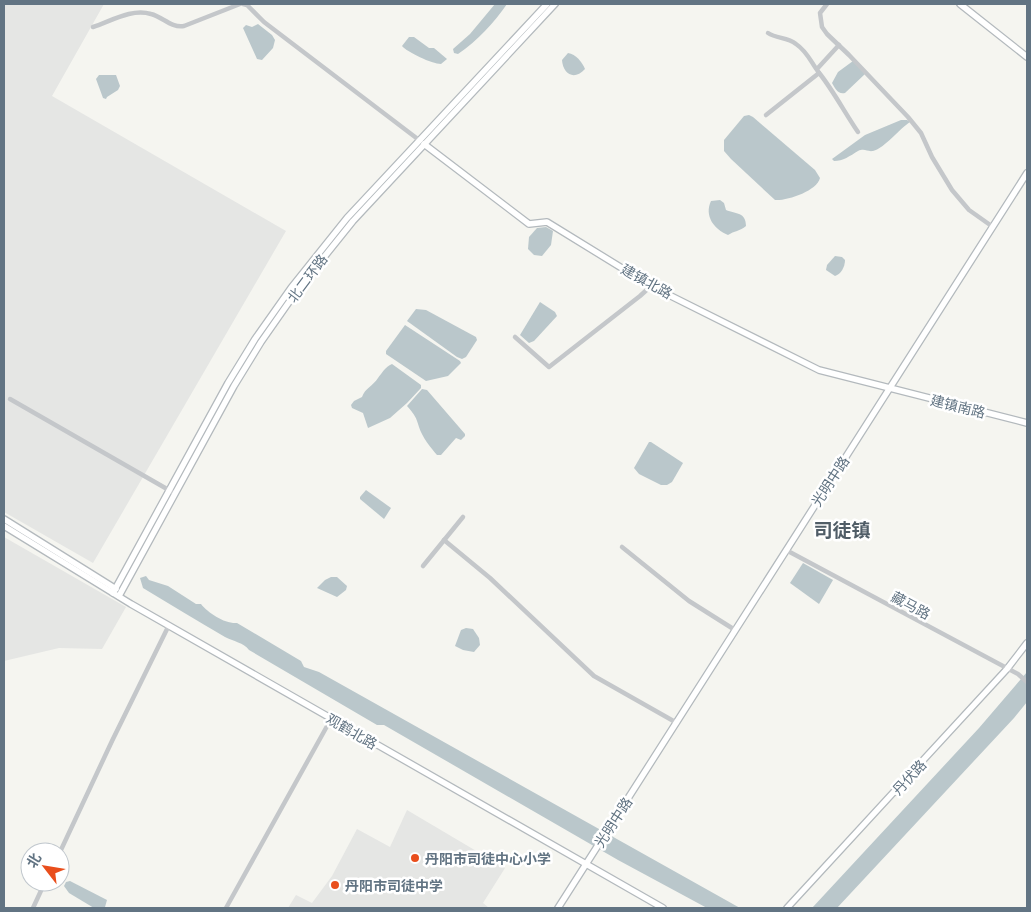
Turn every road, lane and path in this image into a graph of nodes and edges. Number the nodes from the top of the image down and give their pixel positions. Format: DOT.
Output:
graph roads {
  1 [pos="241,4"];
  2 [pos="547,4"];
  3 [pos="555,4"];
  4 [pos="826,4"];
  5 [pos="960,4"];
  6 [pos="94,28"];
  7 [pos="768,33"];
  8 [pos="839,45"];
  9 [pos="1027,57"];
  10 [pos="818,71"];
  11 [pos="766,115"];
  12 [pos="858,132"];
  13 [pos="421,142"];
  14 [pos="1027,173"];
  15 [pos="993,227"];
  16 [pos="651,286"];
  17 [pos="515,337"];
  18 [pos="889,389"];
  19 [pos="10,399"];
  20 [pos="1027,423"];
  21 [pos="171,492"];
  22 [pos="463,518"];
  23 [pos="4,519"];
  24 [pos="4,526"];
  25 [pos="444,540"];
  26 [pos="622,548"];
  27 [pos="786,550"];
  28 [pos="423,566"];
  29 [pos="116,592"];
  30 [pos="169,625"];
  31 [pos="735,630"];
  32 [pos="1027,643"];
  33 [pos="1007,669"];
  34 [pos="1026,681"];
  35 [pos="332,719"];
  36 [pos="677,723"];
  37 [pos="65,842"];
  38 [pos="586,864"];
  39 [pos="40,892"];
  40 [pos="33,908"];
  41 [pos="226,908"];
  42 [pos="558,908"];
  43 [pos="664,908"];
  44 [pos="788,908"];
  1 -- 6 [label="street"];
  1 -- 13 [label="street"];
  2 -- 13 [label="street, 北二环路"];
  3 -- 13 [label="street, 北二环路"];
  4 -- 8 [label="street"];
  5 -- 9 [label="street"];
  7 -- 10 [label="street"];
  8 -- 10 [label="street"];
  8 -- 15 [label="street"];
  10 -- 11 [label="street"];
  10 -- 12 [label="street"];
  13 -- 16 [label="street, 建镇北路"];
  13 -- 21 [label="street, 北二环路"];
  14 -- 15 [label="street, 光明中路"];
  15 -- 18 [label="street, 光明中路"];
  16 -- 17 [label="street"];
  16 -- 18 [label="street, 建镇北路"];
  18 -- 20 [label="street, 建镇南路"];
  18 -- 27 [label="street, 光明中路"];
  19 -- 21 [label="street"];
  21 -- 29 [label="street, 北二环路"];
  22 -- 25 [label="street"];
  23 -- 29 [label="street, 观鹤北路"];
  24 -- 29 [label="street, 观鹤北路"];
  25 -- 28 [label="street"];
  25 -- 36 [label="street"];
  26 -- 31 [label="street"];
  27 -- 31 [label="street, 光明中路"];
  27 -- 33 [label="street, 藏马路"];
  29 -- 30 [label="street, 观鹤北路"];
  30 -- 35 [label="street, 观鹤北路"];
  30 -- 37 [label="street"];
  31 -- 36 [label="street, 光明中路"];
  32 -- 33 [label="street, 丹伏路"];
  33 -- 34 [label="street, 藏马路"];
  33 -- 44 [label="street, 丹伏路"];
  35 -- 38 [label="street, 观鹤北路"];
  35 -- 41 [label="street"];
  36 -- 38 [label="street, 光明中路"];
  38 -- 42 [label="street, 光明中路"];
  38 -- 43 [label="street, 观鹤北路"];
  39 -- 40 [label="street"];
}
